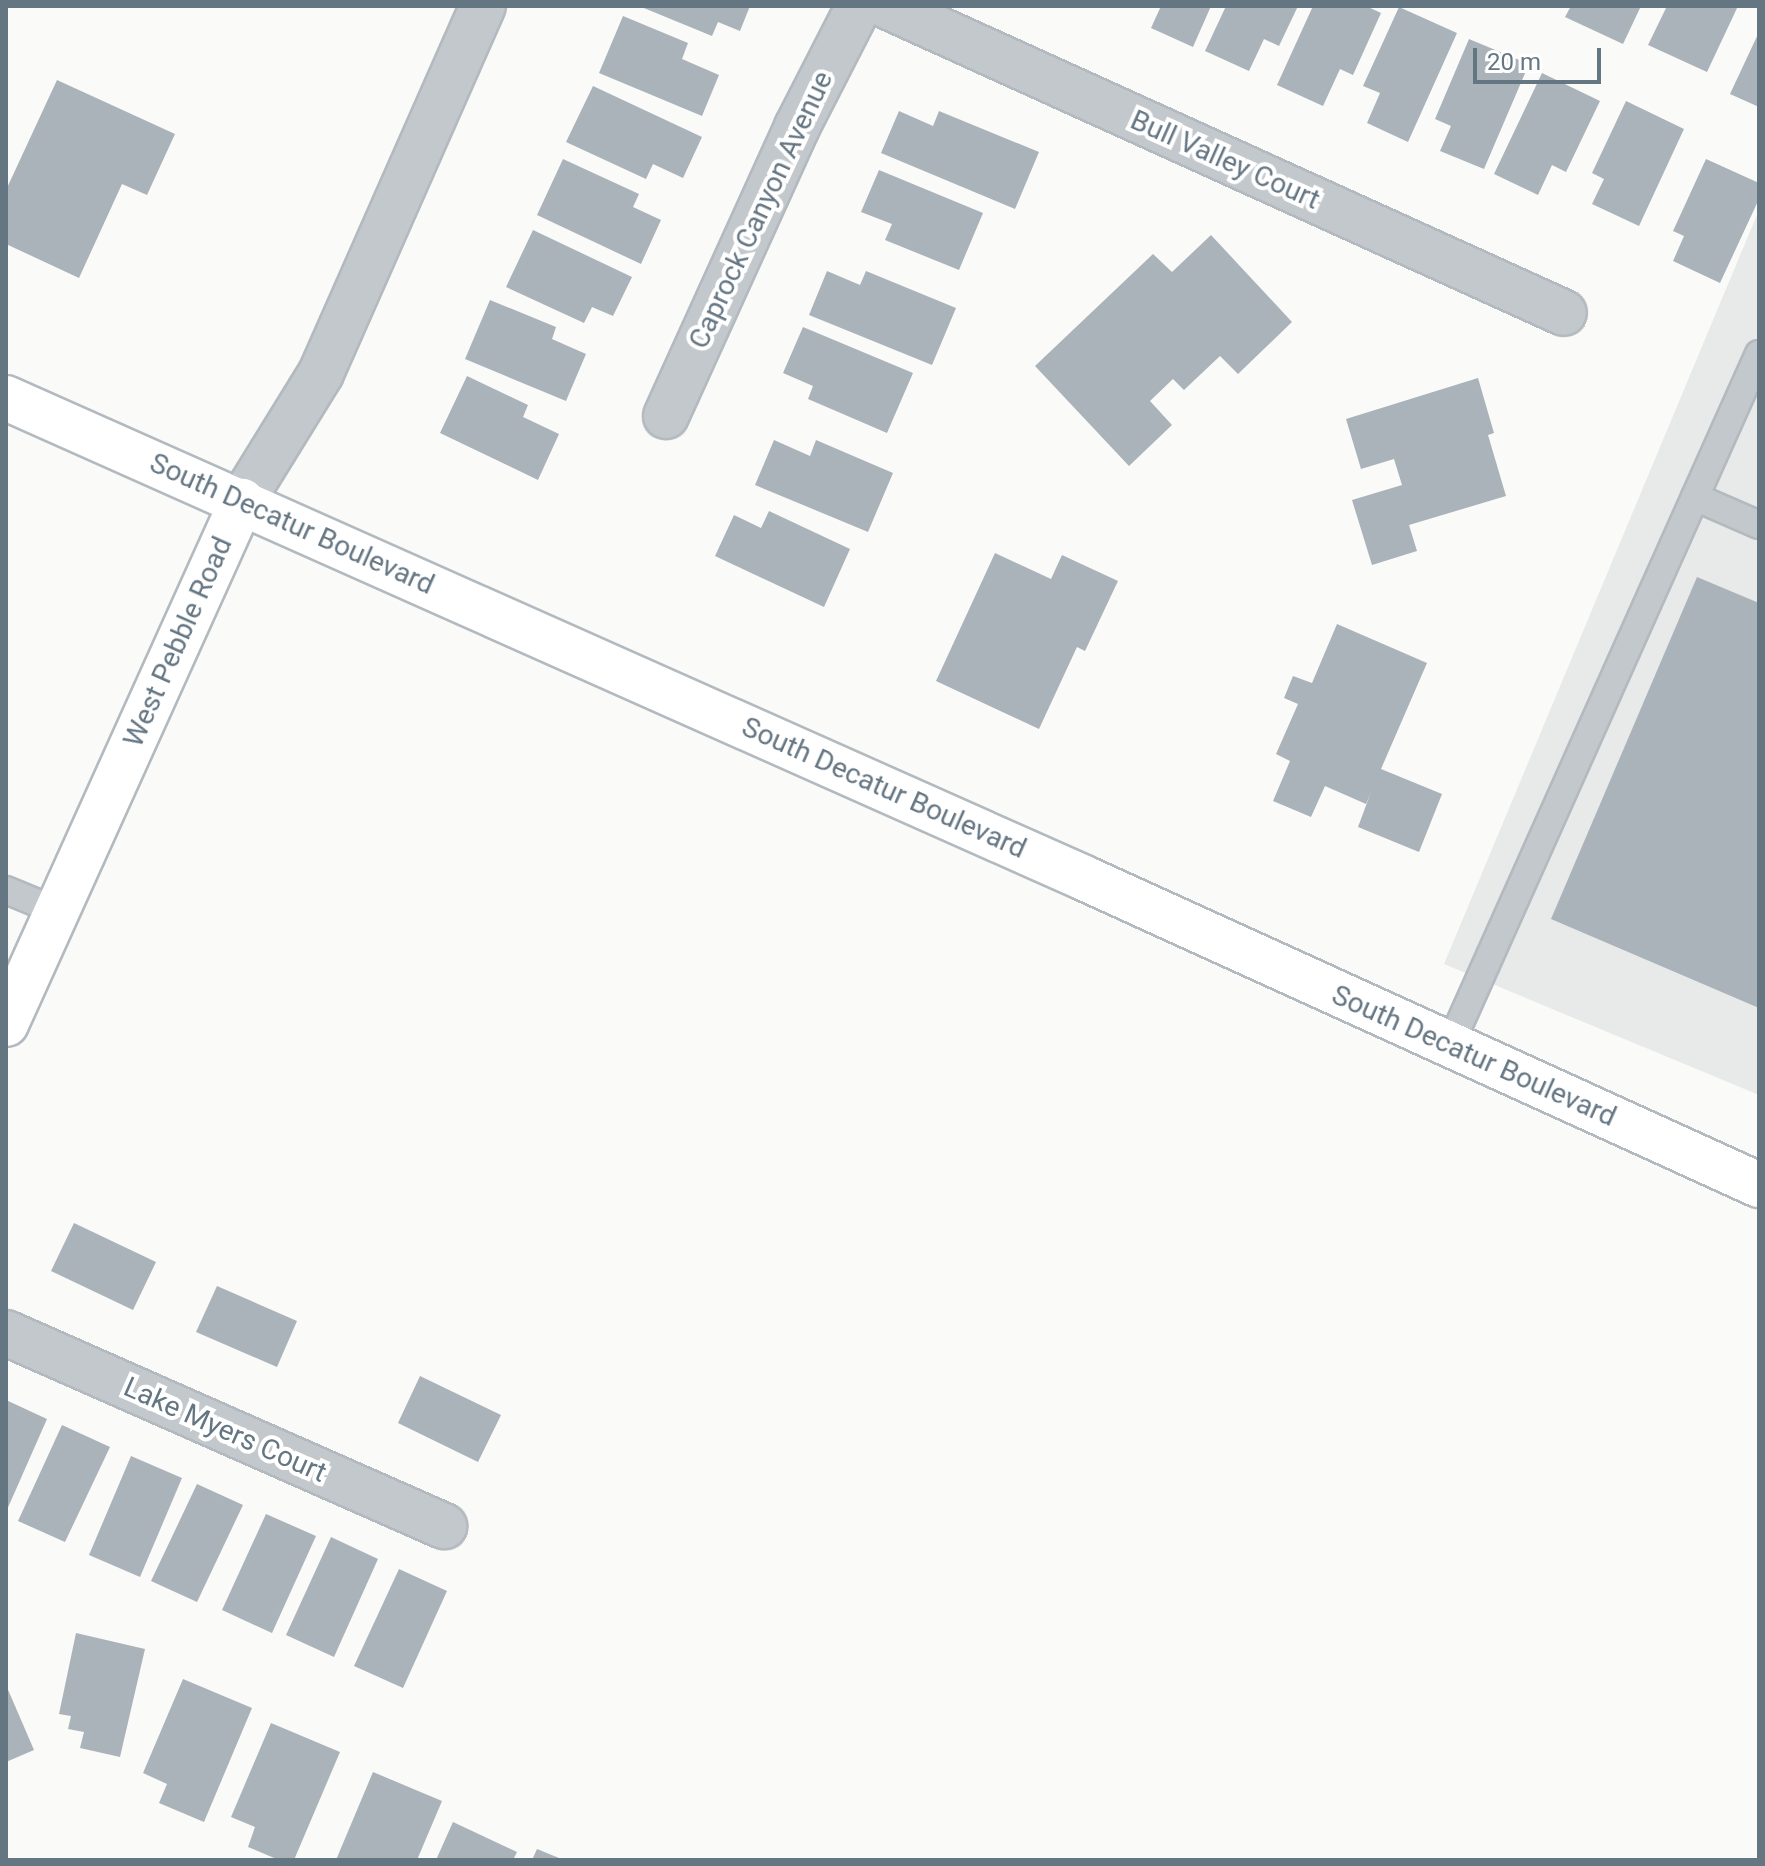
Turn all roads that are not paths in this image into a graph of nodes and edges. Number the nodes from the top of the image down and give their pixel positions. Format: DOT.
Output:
graph roads {
  1 [pos="483,6"];
  2 [pos="859,6"];
  3 [pos="887,6"];
  4 [pos="1564,313"];
  5 [pos="1759,354"];
  6 [pos="6,398"];
  7 [pos="666,416"];
  8 [pos="1695,497"];
  9 [pos="242,501"];
  10 [pos="1759,525"];
  11 [pos="6,890"];
  12 [pos="57,911"];
  13 [pos="6,1024"];
  14 [pos="1450,1045"];
  15 [pos="1759,1185"];
  16 [pos="6,1333"];
  17 [pos="444,1526"];
  1 -- 9 [label="street, West Pebble Road"];
  2 -- 7 [label="street, Caprock Canyon Avenue"];
  3 -- 4 [label="street, Bull Valley Court"];
  5 -- 8 [label="lane"];
  6 -- 9 [label="main road, South Decatur Boulevard"];
  8 -- 10 [label="lane"];
  8 -- 14 [label="lane"];
  9 -- 12 [label="main road, West Pebble Road"];
  9 -- 14 [label="main road, South Decatur Boulevard"];
  11 -- 12 [label="lane"];
  12 -- 13 [label="main road, West Pebble Road"];
  14 -- 15 [label="main road, South Decatur Boulevard"];
  16 -- 17 [label="street, Lake Myers Court"];
}
